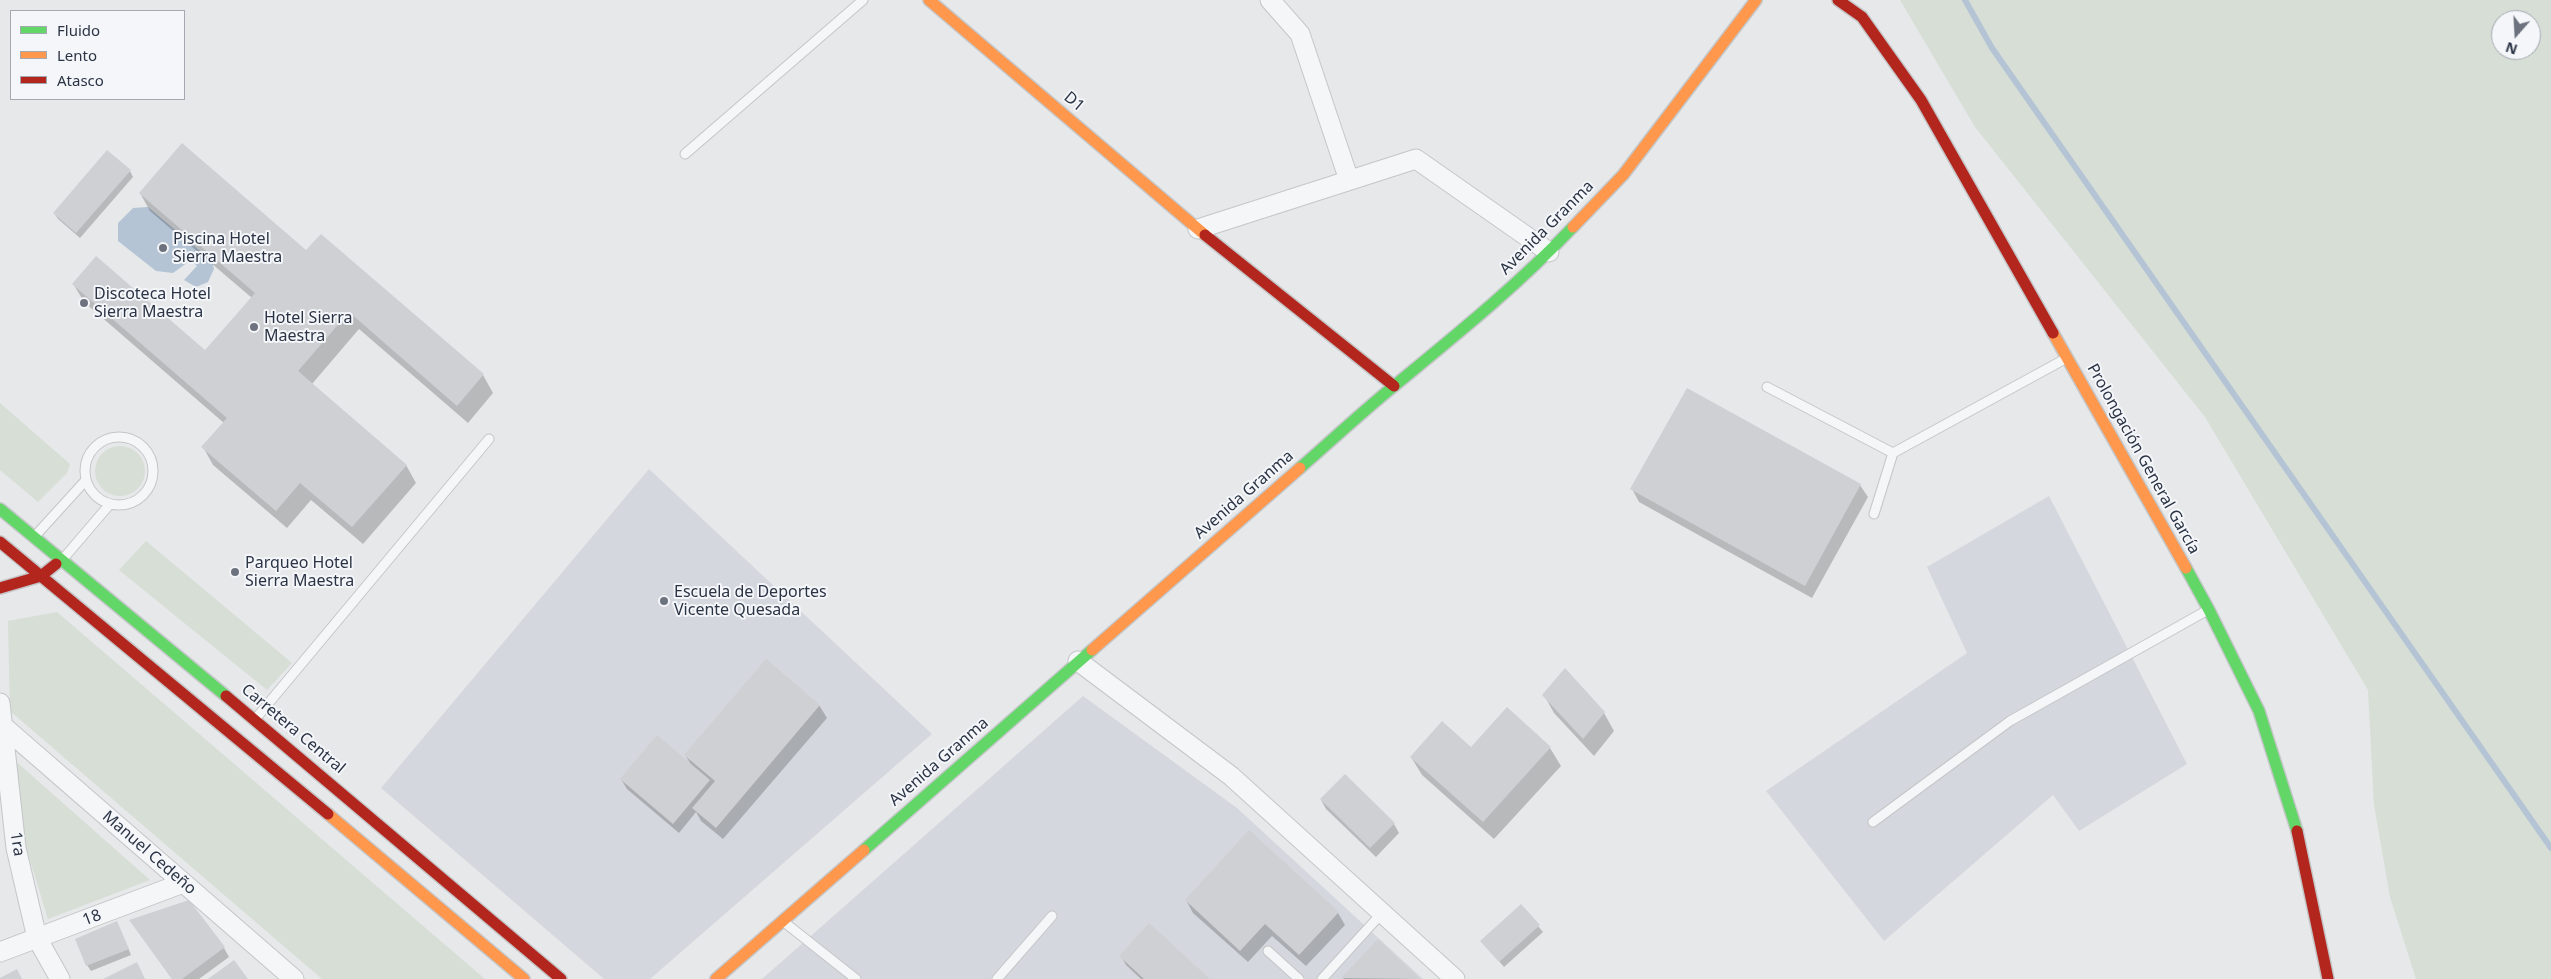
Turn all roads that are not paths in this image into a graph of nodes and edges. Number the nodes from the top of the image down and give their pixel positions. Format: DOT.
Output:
graph roads {
  1 [pos="863,0"];
  2 [pos="929,0"];
  3 [pos="1270,0"];
  4 [pos="1756,0"];
  5 [pos="1838,0"];
  6 [pos="685,154"];
  7 [pos="1349,180"];
  8 [pos="1198,230"];
  9 [pos="1549,252"];
  10 [pos="2068,358"];
  11 [pos="1394,386"];
  12 [pos="1767,387"];
  13 [pos="489,439"];
  14 [pos="1893,453"];
  15 [pos="86,480"];
  16 [pos="110,504"];
  17 [pos="0,509"];
  18 [pos="1874,514"];
  19 [pos="0,542"];
  20 [pos="24,546"];
  21 [pos="0,560"];
  22 [pos="61,561"];
  23 [pos="41,576"];
  24 [pos="0,588"];
  25 [pos="2209,610"];
  26 [pos="1078,661"];
  27 [pos="0,703"];
  28 [pos="255,719"];
  29 [pos="4,727"];
  30 [pos="1873,822"];
  31 [pos="183,882"];
  32 [pos="1382,913"];
  33 [pos="1052,916"];
  34 [pos="782,921"];
  35 [pos="37,938"];
  36 [pos="1268,951"];
  37 [pos="0,952"];
  38 [pos="60,979"];
  39 [pos="294,979"];
  40 [pos="524,979"];
  41 [pos="561,979"];
  42 [pos="716,979"];
  43 [pos="856,979"];
  44 [pos="997,979"];
  45 [pos="1299,979"];
  46 [pos="1322,979"];
  47 [pos="1455,979"];
  48 [pos="2328,979"];
  1 -- 6 [label="lane"];
  2 -- 8 [label="main road, D1"];
  3 -- 7 [label="street"];
  4 -- 9 [label="main road, Avenida Granma"];
  5 -- 10 [label="main road, Prolongación General García"];
  7 -- 8 [label="street"];
  7 -- 9 [label="street"];
  8 -- 11 [label="main road, D1"];
  9 -- 11 [label="main road, Avenida Granma"];
  10 -- 14 [label="lane"];
  10 -- 25 [label="main road, Prolongación General García"];
  11 -- 26 [label="main road, Avenida Granma"];
  12 -- 14 [label="lane"];
  13 -- 28 [label="lane"];
  14 -- 18 [label="lane"];
  15 -- 16 [label="lane"];
  15 -- 16 [label="lane"];
  15 -- 20 [label="lane"];
  16 -- 22 [label="lane"];
  17 -- 20 [label="main road, Carretera Central"];
  19 -- 20 [label="main road, Carretera Central"];
  20 -- 21 [label="main road"];
  20 -- 22 [label="main road, Carretera Central"];
  20 -- 23 [label="main road, Carretera Central"];
  22 -- 23 [label="main road"];
  22 -- 28 [label="main road, Carretera Central"];
  23 -- 24 [label="main road"];
  23 -- 40 [label="main road, Carretera Central"];
  25 -- 30 [label="lane"];
  25 -- 48 [label="main road, Prolongación General García"];
  26 -- 32 [label="street"];
  26 -- 34 [label="main road, Avenida Granma"];
  27 -- 29 [label="street, 1ra"];
  28 -- 41 [label="main road, Carretera Central"];
  29 -- 31 [label="street, Manuel Cedeño"];
  29 -- 35 [label="street, 1ra"];
  31 -- 35 [label="street, 18"];
  31 -- 39 [label="street, Manuel Cedeño"];
  32 -- 46 [label="lane"];
  32 -- 47 [label="street"];
  33 -- 44 [label="lane"];
  34 -- 42 [label="main road, Avenida Granma"];
  34 -- 43 [label="lane"];
  35 -- 37 [label="street, 18"];
  35 -- 38 [label="street, 1ra"];
  36 -- 45 [label="lane"];
}
